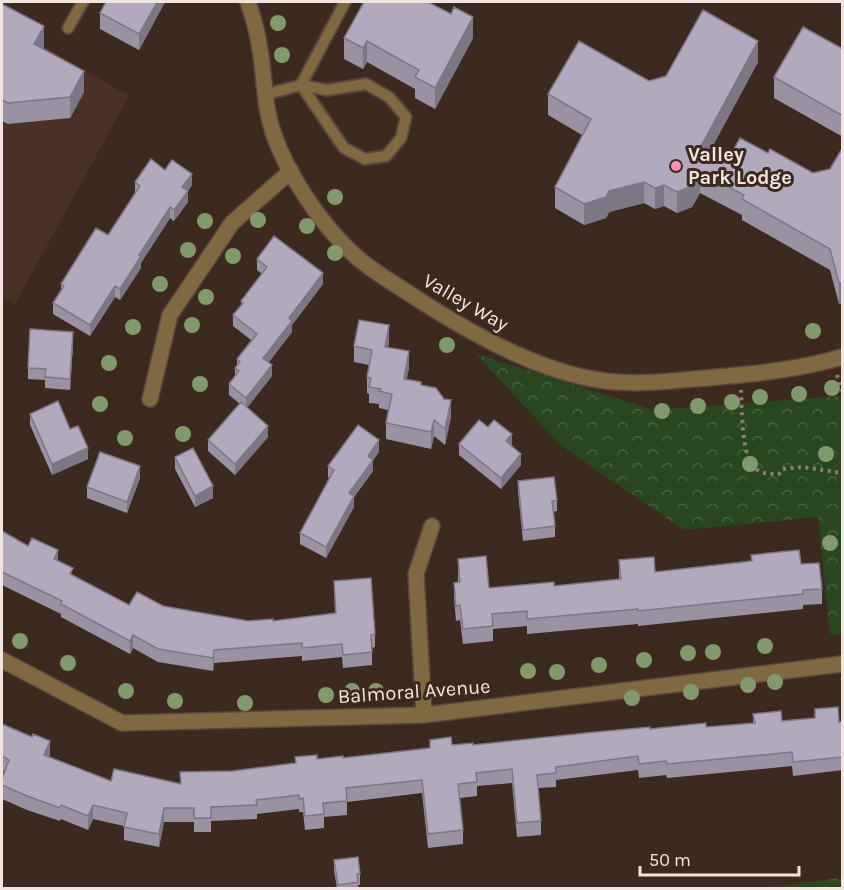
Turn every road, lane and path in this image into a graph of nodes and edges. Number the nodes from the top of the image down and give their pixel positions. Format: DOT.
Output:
graph roads {
  1 [pos="83,2"];
  2 [pos="248,2"];
  3 [pos="345,2"];
  4 [pos="68,28"];
  5 [pos="301,85"];
  6 [pos="264,95"];
  7 [pos="291,171"];
  8 [pos="843,357"];
  9 [pos="740,376"];
  10 [pos="150,399"];
  11 [pos="843,466"];
  12 [pos="841,472"];
  13 [pos="432,526"];
  14 [pos="2,660"];
  15 [pos="843,664"];
  16 [pos="424,715"];
  1 -- 4 [label="lane"];
  2 -- 6 [label="street, Valley Way"];
  3 -- 5 [label="lane"];
  5 -- 5 [label="lane"];
  5 -- 6 [label="lane"];
  6 -- 7 [label="street, Valley Way"];
  7 -- 9 [label="street, Valley Way"];
  7 -- 10 [label="street"];
  8 -- 9 [label="street, Valley Way"];
  9 -- 12 [label="path"];
  11 -- 12 [label="path"];
  13 -- 16 [label="street"];
  14 -- 16 [label="street, Balmoral Avenue"];
  15 -- 16 [label="street, Balmoral Avenue"];
}
